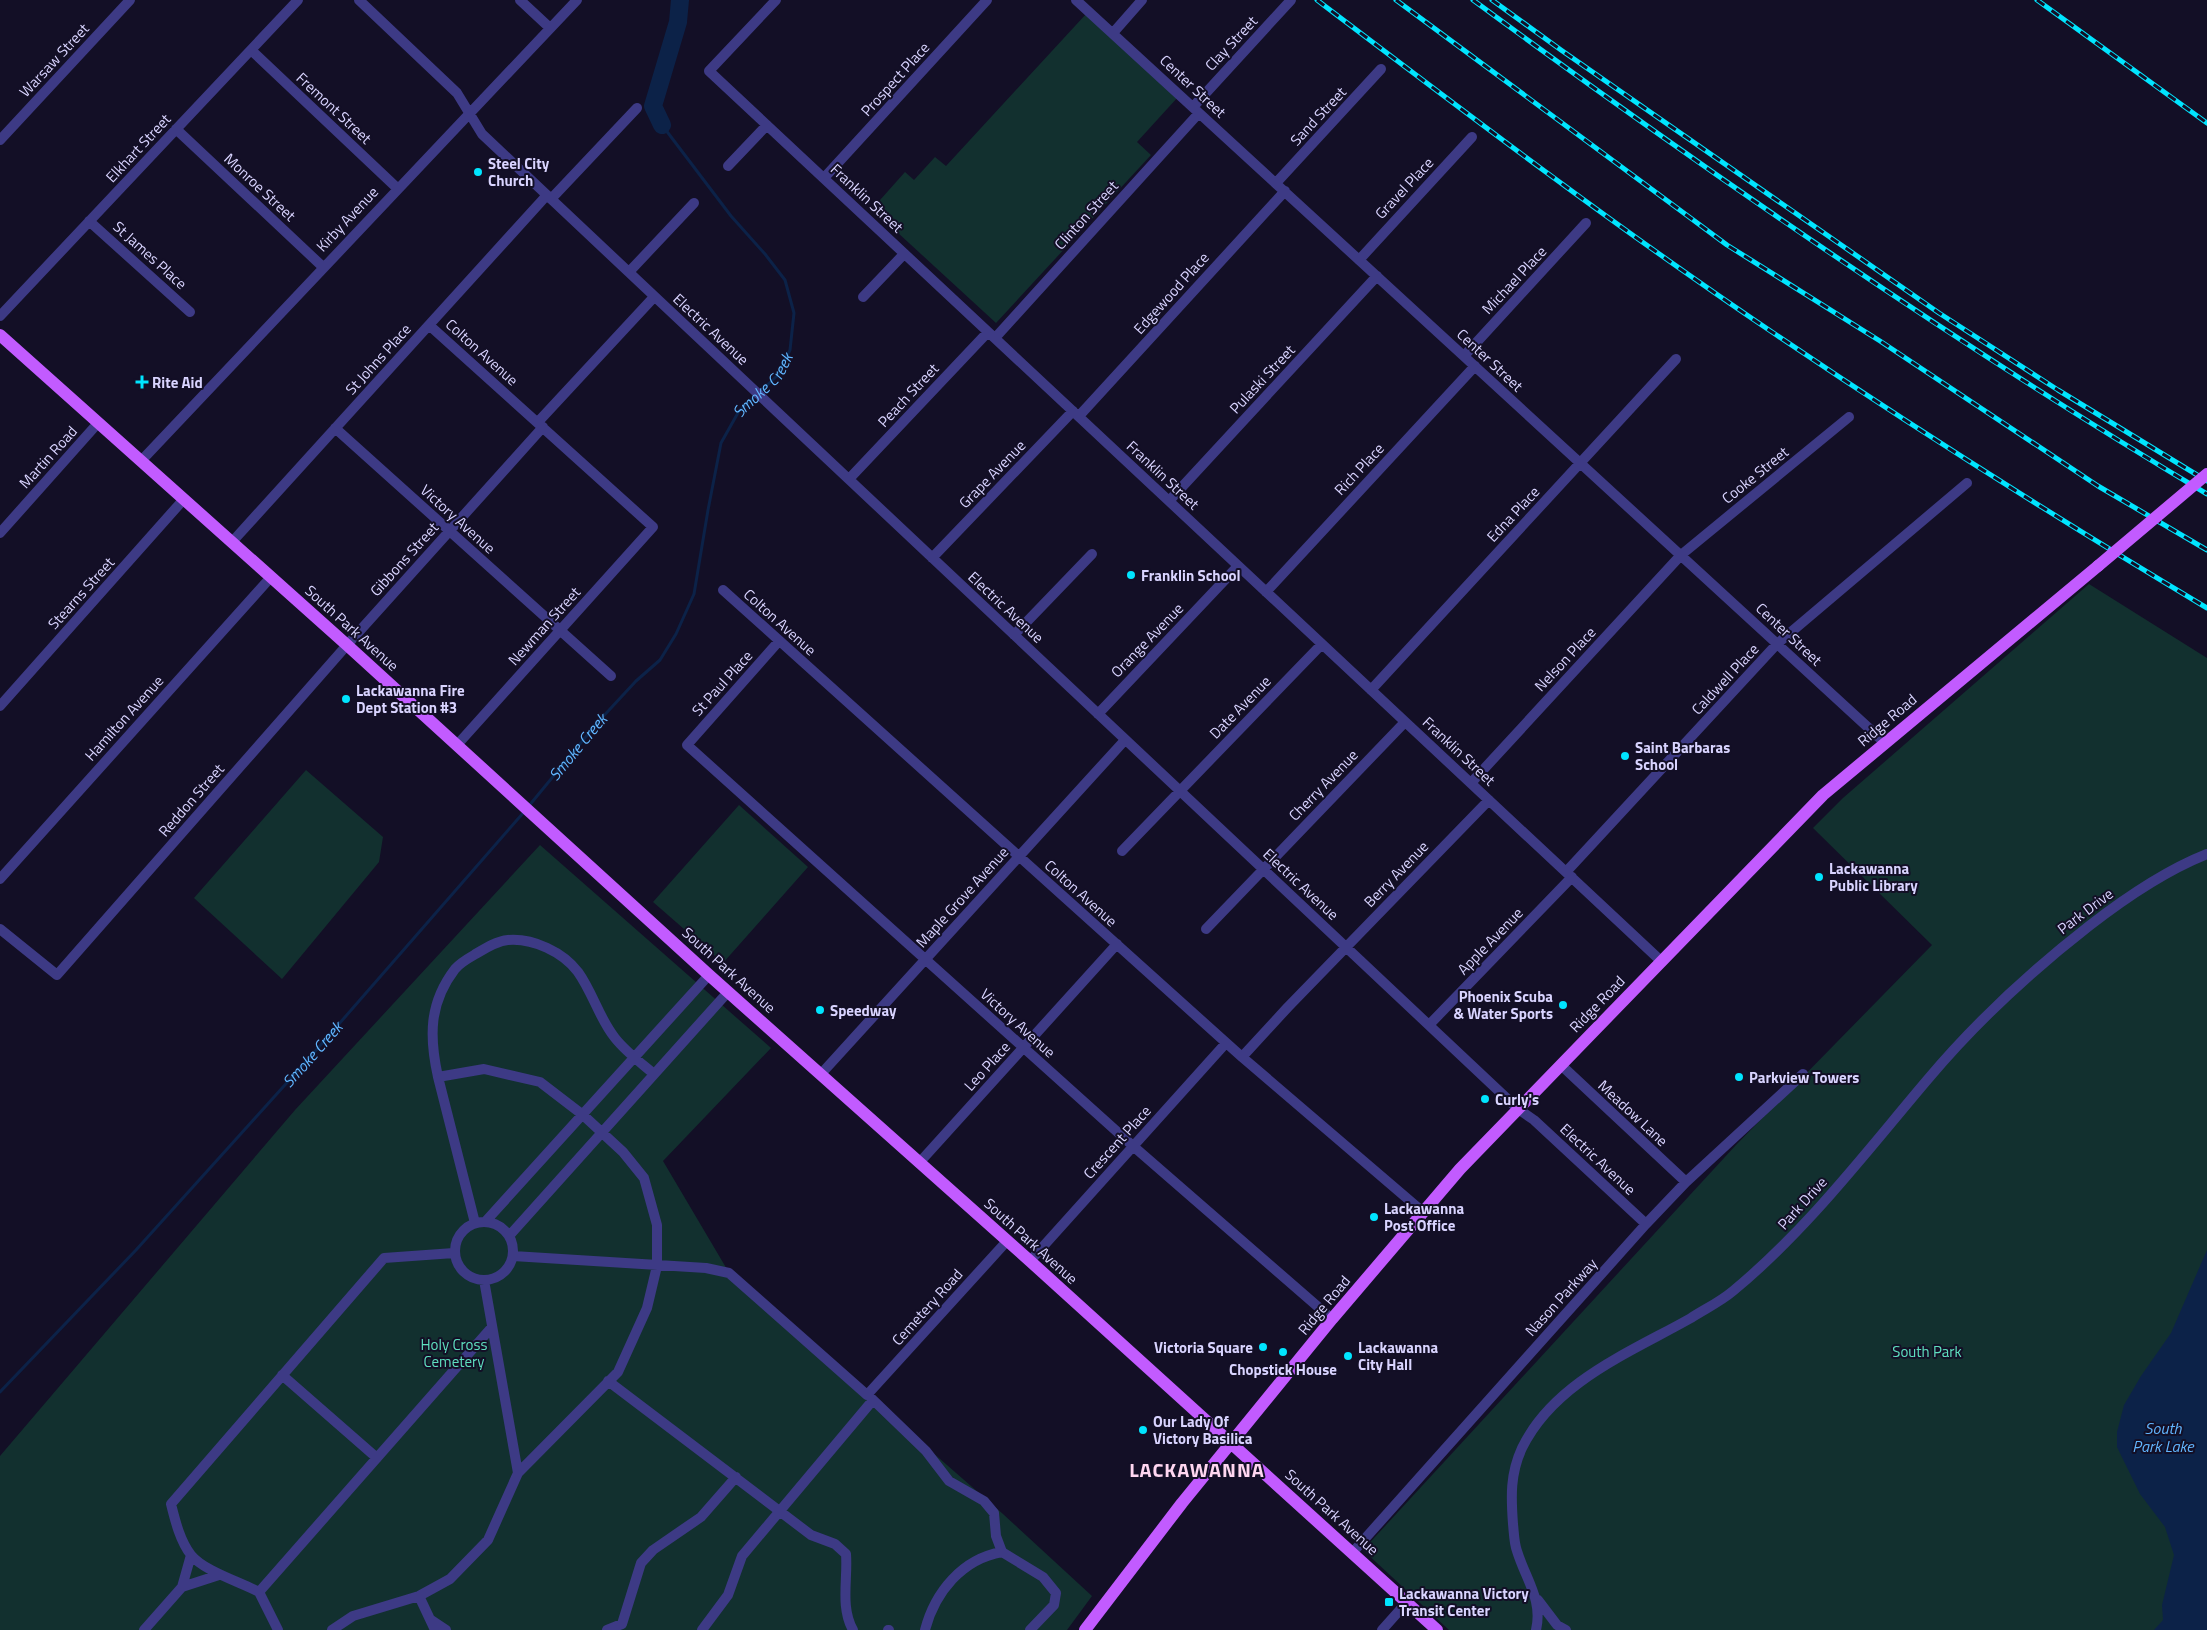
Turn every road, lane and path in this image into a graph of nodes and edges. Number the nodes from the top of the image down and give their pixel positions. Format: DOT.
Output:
graph roads {
  1 [pos="130,0"];
  2 [pos="298,0"];
  3 [pos="359,0"];
  4 [pos="520,0"];
  5 [pos="576,0"];
  6 [pos="987,0"];
  7 [pos="1076,0"];
  8 [pos="1142,0"];
  9 [pos="1291,0"];
  10 [pos="773,3"];
  11 [pos="550,28"];
  12 [pos="1113,33"];
  13 [pos="251,50"];
  14 [pos="1382,69"];
  15 [pos="636,108"];
  16 [pos="1196,110"];
  17 [pos="469,112"];
  18 [pos="767,125"];
  19 [pos="176,129"];
  20 [pos="1472,137"];
  21 [pos="0,140"];
  22 [pos="728,166"];
  23 [pos="824,178"];
  24 [pos="1276,183"];
  25 [pos="397,188"];
  26 [pos="1285,191"];
  27 [pos="549,197"];
  28 [pos="694,203"];
  29 [pos="89,222"];
  30 [pos="1586,224"];
  31 [pos="904,254"];
  32 [pos="1359,260"];
  33 [pos="323,267"];
  34 [pos="629,272"];
  35 [pos="1377,276"];
  36 [pos="654,297"];
  37 [pos="863,297"];
  38 [pos="190,312"];
  39 [pos="0,316"];
  40 [pos="429,325"];
  41 [pos="991,335"];
  42 [pos="1,337"];
  43 [pos="1464,356"];
  44 [pos="1676,359"];
  45 [pos="1475,366"];
  46 [pos="1076,414"];
  47 [pos="1849,417"];
  48 [pos="98,423"];
  49 [pos="540,425"];
  50 [pos="335,428"];
  51 [pos="140,460"];
  52 [pos="1580,463"];
  53 [pos="2207,474"];
  54 [pos="849,479"];
  55 [pos="1967,483"];
  56 [pos="184,499"];
  57 [pos="1169,501"];
  58 [pos="653,527"];
  59 [pos="449,531"];
  60 [pos="0,533"];
  61 [pos="232,542"];
  62 [pos="1092,554"];
  63 [pos="1681,555"];
  64 [pos="932,558"];
  65 [pos="1238,566"];
  66 [pos="271,577"];
  67 [pos="723,590"];
  68 [pos="1266,592"];
  69 [pos="560,631"];
  70 [pos="1014,635"];
  71 [pos="780,641"];
  72 [pos="1322,644"];
  73 [pos="1778,644"];
  74 [pos="347,645"];
  75 [pos="611,676"];
  76 [pos="1371,690"];
  77 [pos="0,706"];
  78 [pos="1098,714"];
  79 [pos="1405,722"];
  80 [pos="1125,740"];
  81 [pos="1885,743"];
  82 [pos="457,745"];
  83 [pos="687,745"];
  84 [pos="1471,783"];
  85 [pos="1180,791"];
  86 [pos="1489,800"];
  87 [pos="1122,851"];
  88 [pos="2207,854"];
  89 [pos="1019,857"];
  90 [pos="1262,868"];
  91 [pos="1569,874"];
  92 [pos="0,880"];
  93 [pos="0,929"];
  94 [pos="1206,929"];
  95 [pos="1116,944"];
  96 [pos="1346,947"];
  97 [pos="926,959"];
  98 [pos="1661,961"];
  99 [pos="710,975"];
  100 [pos="728,992"];
  101 [pos="1429,1025"];
  102 [pos="1226,1043"];
  103 [pos="1024,1048"];
  104 [pos="634,1057"];
  105 [pos="1242,1057"];
  106 [pos="1561,1065"];
  107 [pos="654,1074"];
  108 [pos="821,1074"];
  109 [pos="1803,1074"];
  110 [pos="438,1077"];
  111 [pos="1518,1109"];
  112 [pos="582,1115"];
  113 [pos="602,1132"];
  114 [pos="1133,1146"];
  115 [pos="920,1163"];
  116 [pos="1686,1182"];
  117 [pos="1423,1212"];
  118 [pos="480,1222"];
  119 [pos="1646,1224"];
  120 [pos="509,1236"];
  121 [pos="1007,1241"];
  122 [pos="454,1253"];
  123 [pos="513,1256"];
  124 [pos="1030,1261"];
  125 [pos="657,1266"];
  126 [pos="484,1280"];
  127 [pos="1332,1320"];
  128 [pos="492,1327"];
  129 [pos="282,1375"];
  130 [pos="608,1381"];
  131 [pos="870,1396"];
  132 [pos="1231,1444"];
  133 [pos="377,1458"];
  134 [pos="518,1473"];
  135 [pos="736,1477"];
  136 [pos="782,1510"];
  137 [pos="1002,1552"];
  138 [pos="1353,1552"];
  139 [pos="191,1555"];
  140 [pos="219,1575"];
  141 [pos="182,1587"];
  142 [pos="259,1592"];
  143 [pos="419,1596"];
  144 [pos="1538,1600"];
  145 [pos="1407,1602"];
  146 [pos="430,1619"];
  147 [pos="144,1630"];
  148 [pos="278,1630"];
  149 [pos="332,1630"];
  150 [pos="435,1630"];
  151 [pos="446,1630"];
  152 [pos="607,1630"];
  153 [pos="702,1630"];
  154 [pos="853,1630"];
  155 [pos="925,1630"];
  156 [pos="1030,1630"];
  157 [pos="1085,1630"];
  158 [pos="1382,1630"];
  159 [pos="1437,1630"];
  160 [pos="1536,1630"];
  161 [pos="1566,1630"];
  1 -- 21 [label="street, Warsaw Street"];
  2 -- 13 [label="street, Elkhart Street"];
  3 -- 17 [label="street, Electric Avenue"];
  4 -- 11 [label="street"];
  5 -- 11 [label="street, Kirby Avenue"];
  6 -- 23 [label="street, Prospect Place"];
  7 -- 12 [label="street, Center Street"];
  8 -- 12 [label="street"];
  9 -- 16 [label="street, Clay Street"];
  10 -- 18 [label="street, Franklin Street"];
  11 -- 17 [label="street, Kirby Avenue"];
  12 -- 16 [label="street, Center Street"];
  13 -- 19 [label="street, Elkhart Street"];
  13 -- 25 [label="street, Fremont Street"];
  14 -- 24 [label="street, Sand Street"];
  15 -- 27 [label="street, St Johns Place"];
  16 -- 24 [label="street, Center Street"];
  16 -- 41 [label="street, Clinton Street"];
  17 -- 25 [label="street, Kirby Avenue"];
  17 -- 27 [label="street, Electric Avenue"];
  18 -- 22 [label="street"];
  18 -- 23 [label="street, Franklin Street"];
  19 -- 29 [label="street, Elkhart Street"];
  19 -- 33 [label="street, Monroe Street"];
  20 -- 32 [label="street, Gravel Place"];
  23 -- 31 [label="street, Franklin Street"];
  24 -- 26 [label="street, Center Street"];
  25 -- 33 [label="street, Kirby Avenue"];
  26 -- 32 [label="street, Center Street"];
  26 -- 46 [label="street, Edgewood Place"];
  27 -- 34 [label="street, Electric Avenue"];
  27 -- 40 [label="street, St Johns Place"];
  28 -- 34 [label="street"];
  29 -- 38 [label="street, St James Place"];
  29 -- 39 [label="street, Elkhart Street"];
  30 -- 43 [label="street, Michael Place"];
  31 -- 37 [label="street"];
  31 -- 41 [label="street, Franklin Street"];
  32 -- 35 [label="street, Center Street"];
  33 -- 51 [label="street, Kirby Avenue"];
  34 -- 36 [label="street, Electric Avenue"];
  35 -- 43 [label="street, Center Street"];
  35 -- 57 [label="street, Pulaski Street"];
  36 -- 49 [label="street, Gibbons Street"];
  36 -- 54 [label="street, Electric Avenue"];
  40 -- 49 [label="street, Colton Avenue"];
  40 -- 50 [label="street, St Johns Place"];
  41 -- 46 [label="street, Franklin Street"];
  41 -- 54 [label="street, Peach Street"];
  42 -- 48 [label="main road, South Park Avenue"];
  43 -- 45 [label="street, Center Street"];
  44 -- 52 [label="street, Edna Place"];
  45 -- 52 [label="street, Center Street"];
  45 -- 68 [label="street, Rich Place"];
  46 -- 57 [label="street, Franklin Street"];
  46 -- 64 [label="street, Grape Avenue"];
  47 -- 63 [label="street, Cooke Street"];
  48 -- 51 [label="main road, South Park Avenue"];
  48 -- 60 [label="street, Martin Road"];
  49 -- 58 [label="street, Colton Avenue"];
  49 -- 59 [label="street, Gibbons Street"];
  50 -- 59 [label="street, Victory Avenue"];
  50 -- 61 [label="street, St Johns Place"];
  51 -- 56 [label="main road, South Park Avenue"];
  52 -- 63 [label="street, Center Street"];
  52 -- 76 [label="street, Edna Place"];
  53 -- 81 [label="main road, Ridge Road, bridge"];
  54 -- 64 [label="street, Electric Avenue"];
  55 -- 73 [label="street, Caldwell Place"];
  56 -- 61 [label="main road, South Park Avenue"];
  56 -- 77 [label="street, Stearns Street"];
  57 -- 65 [label="street, Franklin Street"];
  58 -- 69 [label="street, Newman Street"];
  59 -- 69 [label="street, Victory Avenue"];
  59 -- 74 [label="street, Gibbons Street"];
  61 -- 66 [label="main road, South Park Avenue"];
  62 -- 70 [label="street"];
  63 -- 73 [label="street, Center Street"];
  63 -- 84 [label="street, Nelson Place"];
  64 -- 70 [label="street, Electric Avenue"];
  65 -- 68 [label="street, Franklin Street"];
  65 -- 78 [label="street, Orange Avenue"];
  66 -- 74 [label="main road, South Park Avenue"];
  66 -- 92 [label="street, Hamilton Avenue"];
  67 -- 71 [label="street, Colton Avenue"];
  68 -- 72 [label="street, Franklin Street"];
  69 -- 75 [label="street, Victory Avenue"];
  69 -- 82 [label="street, Newman Street"];
  70 -- 78 [label="street, Electric Avenue"];
  71 -- 83 [label="street, St Paul Place"];
  71 -- 89 [label="street, Colton Avenue"];
  72 -- 76 [label="street, Franklin Street"];
  72 -- 85 [label="street, Date Avenue"];
  73 -- 81 [label="street, Center Street"];
  73 -- 91 [label="street, Caldwell Place"];
  74 -- 82 [label="main road, South Park Avenue"];
  74 -- 93 [label="street, Reddon Street"];
  76 -- 79 [label="street, Franklin Street"];
  78 -- 80 [label="street, Electric Avenue"];
  79 -- 84 [label="street, Franklin Street"];
  79 -- 90 [label="street, Cherry Avenue"];
  80 -- 85 [label="street, Electric Avenue"];
  80 -- 89 [label="street, Maple Grove Avenue"];
  81 -- 98 [label="main road, Ridge Road"];
  82 -- 99 [label="main road, South Park Avenue"];
  83 -- 97 [label="street, Victory Avenue"];
  84 -- 86 [label="street, Franklin Street"];
  85 -- 87 [label="street, Date Avenue"];
  85 -- 90 [label="street, Electric Avenue"];
  86 -- 91 [label="street, Franklin Street"];
  86 -- 96 [label="street, Berry Avenue"];
  88 -- 144 [label="street, Park Drive"];
  89 -- 95 [label="street, Colton Avenue"];
  89 -- 97 [label="street, Maple Grove Avenue"];
  90 -- 94 [label="street, Cherry Avenue"];
  90 -- 96 [label="street, Electric Avenue"];
  91 -- 98 [label="street, Franklin Street"];
  91 -- 101 [label="street, Apple Avenue"];
  95 -- 102 [label="street, Colton Avenue"];
  95 -- 103 [label="street, Leo Place"];
  96 -- 101 [label="street, Electric Avenue"];
  96 -- 105 [label="street, Berry Avenue"];
  97 -- 103 [label="street, Victory Avenue"];
  97 -- 108 [label="street, Maple Grove Avenue"];
  98 -- 106 [label="main road, Ridge Road"];
  99 -- 100 [label="main road, South Park Avenue"];
  99 -- 104 [label="street"];
  100 -- 107 [label="street"];
  100 -- 108 [label="main road, South Park Avenue"];
  101 -- 111 [label="street, Electric Avenue"];
  102 -- 105 [label="street, Colton Avenue"];
  102 -- 114 [label="street, Crescent Place"];
  103 -- 114 [label="street, Victory Avenue"];
  103 -- 115 [label="street, Leo Place"];
  104 -- 107 [label="street"];
  104 -- 110 [label="street"];
  104 -- 112 [label="street"];
  105 -- 117 [label="street, Colton Avenue"];
  106 -- 111 [label="main road, Ridge Road"];
  106 -- 116 [label="street, Meadow Lane"];
  107 -- 113 [label="street"];
  108 -- 115 [label="main road, South Park Avenue"];
  109 -- 116 [label="street, Nason Parkway"];
  110 -- 112 [label="street"];
  110 -- 118 [label="street"];
  111 -- 117 [label="main road, Ridge Road"];
  111 -- 119 [label="street, Electric Avenue"];
  112 -- 113 [label="street"];
  112 -- 118 [label="street"];
  113 -- 120 [label="street"];
  113 -- 125 [label="street"];
  114 -- 124 [label="street, Crescent Place"];
  114 -- 127 [label="street, Victory Avenue"];
  115 -- 121 [label="main road, South Park Avenue"];
  116 -- 119 [label="street, Nason Parkway"];
  117 -- 127 [label="main road, Ridge Road"];
  118 -- 120 [label="street"];
  118 -- 122 [label="street"];
  119 -- 138 [label="street, Nason Parkway"];
  120 -- 123 [label="street"];
  121 -- 124 [label="main road, South Park Avenue"];
  121 -- 131 [label="street, Cemetery Road"];
  122 -- 126 [label="street"];
  122 -- 129 [label="street"];
  123 -- 125 [label="street"];
  123 -- 126 [label="street"];
  124 -- 132 [label="main road, South Park Avenue"];
  125 -- 130 [label="street"];
  125 -- 131 [label="street"];
  126 -- 128 [label="street"];
  127 -- 132 [label="main road, Ridge Road"];
  128 -- 133 [label="street"];
  128 -- 134 [label="street"];
  129 -- 133 [label="street"];
  129 -- 139 [label="street"];
  130 -- 134 [label="street"];
  130 -- 135 [label="street"];
  131 -- 136 [label="street, Cemetery Road"];
  131 -- 137 [label="street"];
  132 -- 138 [label="main road, South Park Avenue"];
  132 -- 157 [label="main road, Ridge Road"];
  133 -- 142 [label="street"];
  134 -- 143 [label="street"];
  135 -- 136 [label="street"];
  135 -- 152 [label="street"];
  136 -- 153 [label="street, Cemetery Road"];
  136 -- 154 [label="street"];
  137 -- 155 [label="street"];
  137 -- 156 [label="street"];
  138 -- 145 [label="main road, South Park Avenue"];
  139 -- 140 [label="street"];
  139 -- 141 [label="street"];
  140 -- 141 [label="street"];
  140 -- 142 [label="street"];
  141 -- 147 [label="street"];
  142 -- 148 [label="street"];
  143 -- 146 [label="street"];
  143 -- 149 [label="street"];
  144 -- 160 [label="street"];
  144 -- 161 [label="street, Park Drive"];
  145 -- 158 [label="street"];
  145 -- 159 [label="main road, South Park Avenue"];
  146 -- 150 [label="street"];
  146 -- 151 [label="street"];
}
